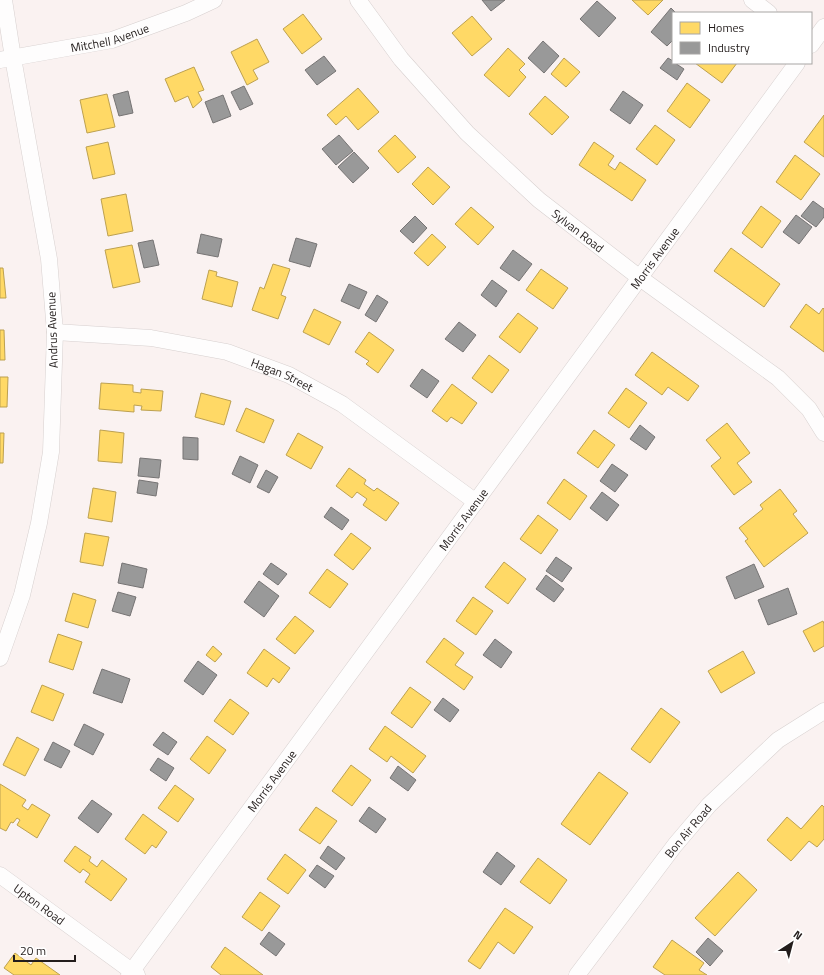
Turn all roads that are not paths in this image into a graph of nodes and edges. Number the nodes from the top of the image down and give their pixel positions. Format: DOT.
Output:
graph roads {
  1 [pos="4,0"];
  2 [pos="214,0"];
  3 [pos="358,0"];
  4 [pos="752,0"];
  5 [pos="768,12"];
  6 [pos="824,27"];
  7 [pos="812,43"];
  8 [pos="6,59"];
  9 [pos="796,64"];
  10 [pos="640,278"];
  11 [pos="55,332"];
  12 [pos="824,433"];
  13 [pos="476,502"];
  14 [pos="0,658"];
  15 [pos="824,711"];
  16 [pos="0,875"];
  17 [pos="133,974"];
  18 [pos="577,975"];
  1 -- 8 [label="street, Andrus Avenue"];
  2 -- 8 [label="street, Mitchell Avenue"];
  3 -- 10 [label="street, Sylvan Road"];
  4 -- 5 [label="street"];
  6 -- 7 [label="street"];
  8 -- 11 [label="street, Andrus Avenue"];
  9 -- 10 [label="street, Morris Avenue"];
  10 -- 12 [label="street, Sylvan Road"];
  10 -- 13 [label="street, Morris Avenue"];
  11 -- 13 [label="street, Hagan Street"];
  11 -- 14 [label="street, Andrus Avenue"];
  13 -- 17 [label="street, Morris Avenue"];
  15 -- 18 [label="street, Bon Air Road"];
  16 -- 17 [label="street, Upton Road"];
}
